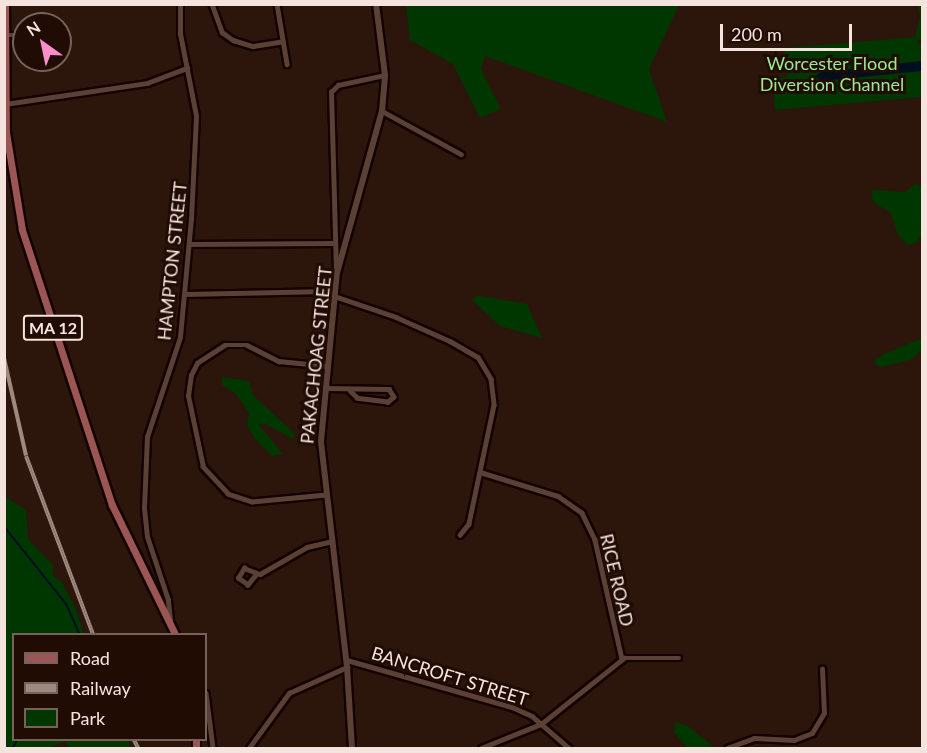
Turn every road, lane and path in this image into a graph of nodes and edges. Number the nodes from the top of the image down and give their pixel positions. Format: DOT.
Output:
graph roads {
  1 [pos="5,4"];
  2 [pos="180,4"];
  3 [pos="212,4"];
  4 [pos="277,4"];
  5 [pos="376,4"];
  6 [pos="5,35"];
  7 [pos="283,41"];
  8 [pos="287,64"];
  9 [pos="187,68"];
  10 [pos="385,75"];
  11 [pos="5,104"];
  12 [pos="382,111"];
  13 [pos="461,154"];
  14 [pos="335,243"];
  15 [pos="189,244"];
  16 [pos="336,277"];
  17 [pos="185,294"];
  18 [pos="334,296"];
  19 [pos="327,366"];
  20 [pos="325,388"];
  21 [pos="350,391"];
  22 [pos="480,472"];
  23 [pos="326,495"];
  24 [pos="460,535"];
  25 [pos="332,542"];
  26 [pos="256,575"];
  27 [pos="170,620"];
  28 [pos="176,633"];
  29 [pos="679,658"];
  30 [pos="622,659"];
  31 [pos="347,663"];
  32 [pos="822,669"];
  33 [pos="207,701"];
  34 [pos="542,724"];
  35 [pos="213,748"];
  36 [pos="249,748"];
  37 [pos="352,748"];
  38 [pos="481,748"];
  39 [pos="569,748"];
  40 [pos="727,748"];
  1 -- 6 [label="main road, MA 12"];
  2 -- 9 [label="street, HAMPTON STREET"];
  3 -- 7 [label="street"];
  4 -- 7 [label="street"];
  5 -- 10 [label="street, PAKACHOAG STREET"];
  6 -- 11 [label="main road, MA 12"];
  7 -- 8 [label="street"];
  9 -- 11 [label="street"];
  9 -- 15 [label="street, HAMPTON STREET"];
  10 -- 12 [label="street, PAKACHOAG STREET"];
  10 -- 14 [label="street"];
  11 -- 27 [label="main road, MA 12"];
  12 -- 13 [label="street"];
  12 -- 16 [label="street, PAKACHOAG STREET"];
  14 -- 15 [label="street"];
  14 -- 16 [label="street"];
  15 -- 17 [label="street, HAMPTON STREET"];
  16 -- 18 [label="street, PAKACHOAG STREET"];
  17 -- 18 [label="street"];
  17 -- 27 [label="street, HAMPTON STREET"];
  18 -- 19 [label="street, PAKACHOAG STREET"];
  18 -- 22 [label="street"];
  19 -- 20 [label="street, PAKACHOAG STREET"];
  19 -- 23 [label="street"];
  20 -- 21 [label="street"];
  20 -- 23 [label="street, PAKACHOAG STREET"];
  21 -- 21 [label="street"];
  22 -- 24 [label="street"];
  22 -- 30 [label="street, RICE ROAD"];
  23 -- 25 [label="street, PAKACHOAG STREET"];
  25 -- 26 [label="street"];
  25 -- 31 [label="street, PAKACHOAG STREET"];
  27 -- 28 [label="main road, MA 12"];
  29 -- 30 [label="street"];
  30 -- 34 [label="street"];
  31 -- 34 [label="street, BANCROFT STREET"];
  31 -- 36 [label="street"];
  31 -- 37 [label="street, PAKACHOAG STREET"];
  32 -- 40 [label="street"];
  33 -- 35 [label="street"];
  34 -- 38 [label="street"];
  34 -- 39 [label="street, BANCROFT STREET"];
}
